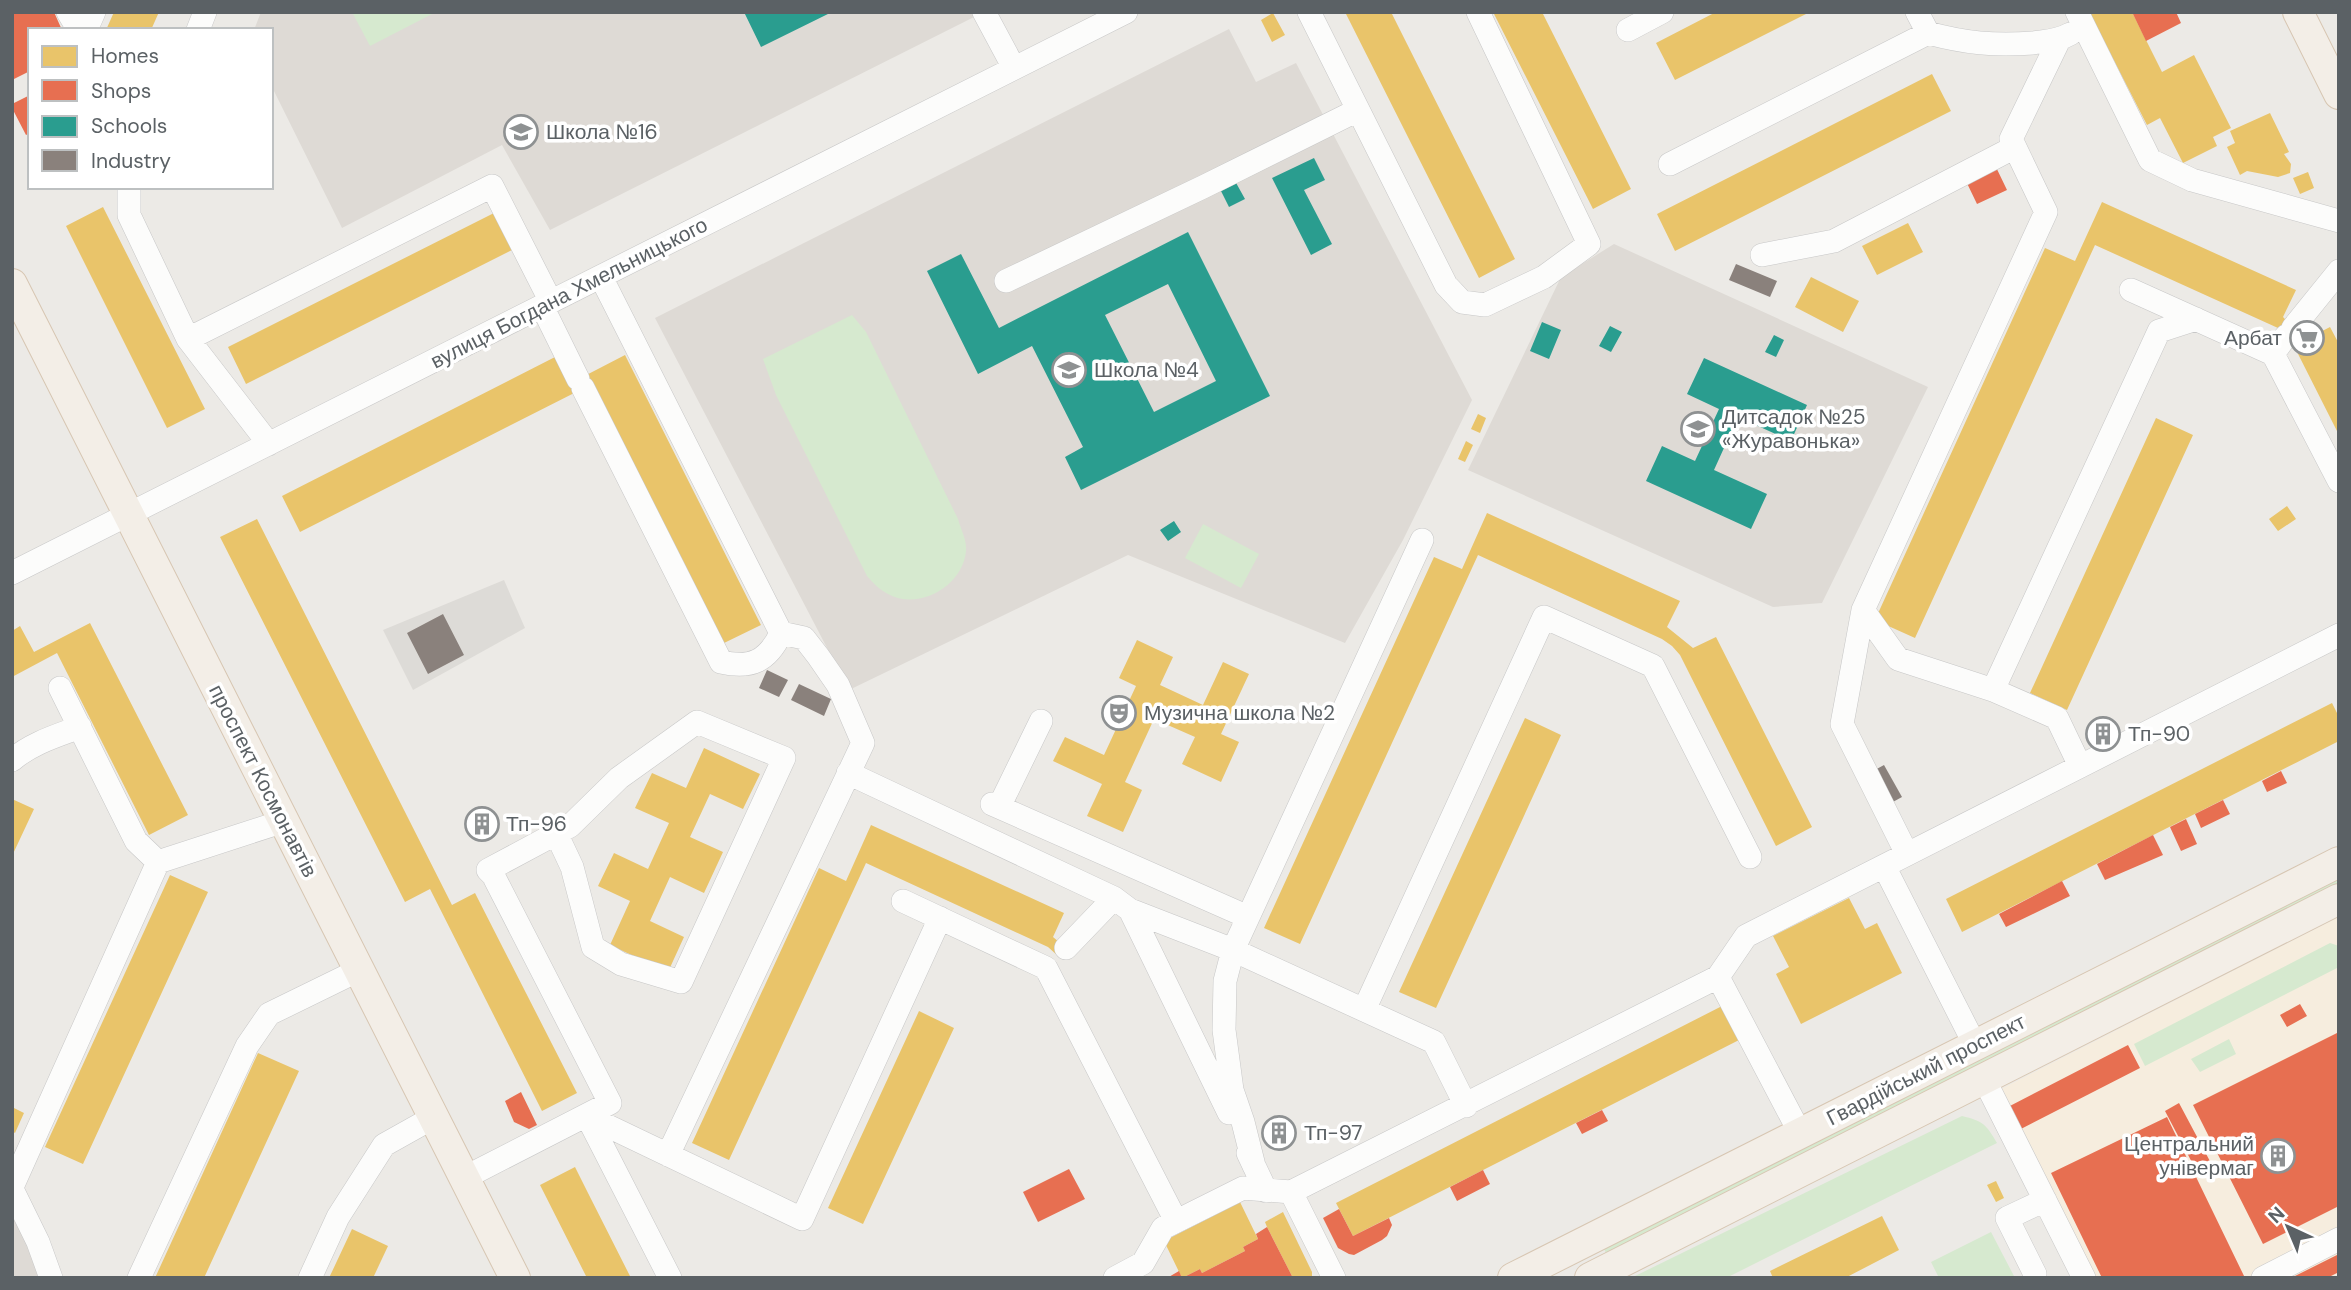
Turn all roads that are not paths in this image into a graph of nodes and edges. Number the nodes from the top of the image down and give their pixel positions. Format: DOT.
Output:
graph roads {
  1 [pos="68,12"];
  2 [pos="94,12"];
  3 [pos="984,12"];
  4 [pos="1126,12"];
  5 [pos="1309,12"];
  6 [pos="1478,12"];
  7 [pos="1662,12"];
  8 [pos="1917,12"];
  9 [pos="2298,12"];
  10 [pos="2080,20"];
  11 [pos="1628,30"];
  12 [pos="1928,33"];
  13 [pos="2059,40"];
  14 [pos="1014,68"];
  15 [pos="2339,94"];
  16 [pos="1358,110"];
  17 [pos="2015,147"];
  18 [pos="1670,164"];
  19 [pos="129,189"];
  20 [pos="2339,221"];
  21 [pos="1762,255"];
  22 [pos="2339,271"];
  23 [pos="601,276"];
  24 [pos="1006,281"];
  25 [pos="12,284"];
  26 [pos="2131,289"];
  27 [pos="547,304"];
  28 [pos="2196,319"];
  29 [pos="188,339"];
  30 [pos="2284,339"];
  31 [pos="269,444"];
  32 [pos="2339,481"];
  33 [pos="128,515"];
  34 [pos="1422,540"];
  35 [pos="12,573"];
  36 [pos="1863,610"];
  37 [pos="780,633"];
  38 [pos="2339,635"];
  39 [pos="60,688"];
  40 [pos="1993,690"];
  41 [pos="1041,721"];
  42 [pos="79,727"];
  43 [pos="12,760"];
  44 [pos="2080,766"];
  45 [pos="848,773"];
  46 [pos="284,821"];
  47 [pos="556,833"];
  48 [pos="1907,854"];
  49 [pos="1751,857"];
  50 [pos="158,862"];
  51 [pos="2339,862"];
  52 [pos="1884,866"];
  53 [pos="2339,899"];
  54 [pos="903,901"];
  55 [pos="1122,904"];
  56 [pos="1248,917"];
  57 [pos="940,918"];
  58 [pos="1233,950"];
  59 [pos="1057,958"];
  60 [pos="359,970"];
  61 [pos="1718,977"];
  62 [pos="1364,1010"];
  63 [pos="1975,1045"];
  64 [pos="1984,1079"];
  65 [pos="1466,1106"];
  66 [pos="587,1116"];
  67 [pos="433,1117"];
  68 [pos="1800,1133"];
  69 [pos="668,1155"];
  70 [pos="1254,1166"];
  71 [pos="464,1178"];
  72 [pos="12,1188"];
  73 [pos="1266,1191"];
  74 [pos="1291,1192"];
  75 [pos="2045,1200"];
  76 [pos="1176,1222"];
  77 [pos="2339,1239"];
  78 [pos="1578,1245"];
  79 [pos="2035,1274"];
  80 [pos="513,1277"];
  81 [pos="1592,1277"];
  82 [pos="51,1278"];
  83 [pos="139,1278"];
  84 [pos="310,1278"];
  85 [pos="670,1278"];
  86 [pos="1115,1278"];
  87 [pos="1334,1278"];
  88 [pos="1513,1278"];
  89 [pos="2084,1278"];
  90 [pos="2263,1278"];
  1 -- 2 [label="street"];
  3 -- 14 [label="street"];
  4 -- 14 [label="street, вулиця Богдана Хмельницького"];
  5 -- 16 [label="street"];
  6 -- 16 [label="street"];
  7 -- 11 [label="street"];
  8 -- 12 [label="street"];
  9 -- 15 [label="main road"];
  10 -- 13 [label="street"];
  10 -- 20 [label="street"];
  12 -- 13 [label="street"];
  12 -- 18 [label="street"];
  13 -- 17 [label="street"];
  14 -- 23 [label="street, вулиця Богдана Хмельницького"];
  16 -- 24 [label="street"];
  17 -- 21 [label="street"];
  17 -- 36 [label="street"];
  19 -- 29 [label="street"];
  22 -- 30 [label="street"];
  23 -- 27 [label="street, вулиця Богдана Хмельницького"];
  23 -- 37 [label="street"];
  25 -- 33 [label="main road, проспект Космонавтів"];
  26 -- 28 [label="street"];
  27 -- 29 [label="street"];
  27 -- 31 [label="street, вулиця Богдана Хмельницького"];
  27 -- 37 [label="street"];
  28 -- 30 [label="street"];
  28 -- 40 [label="street"];
  29 -- 31 [label="street"];
  30 -- 32 [label="street"];
  31 -- 33 [label="street, вулиця Богдана Хмельницького"];
  33 -- 35 [label="street, вулиця Богдана Хмельницького"];
  33 -- 46 [label="main road, проспект Космонавтів"];
  34 -- 56 [label="street"];
  36 -- 40 [label="street"];
  36 -- 48 [label="street"];
  37 -- 45 [label="street"];
  38 -- 44 [label="street"];
  39 -- 42 [label="street"];
  40 -- 44 [label="street"];
  41 -- 56 [label="street"];
  42 -- 43 [label="street"];
  42 -- 50 [label="street"];
  44 -- 48 [label="street"];
  45 -- 55 [label="street"];
  45 -- 69 [label="street"];
  46 -- 50 [label="street"];
  46 -- 60 [label="main road, проспект Космонавтів"];
  47 -- 47 [label="street"];
  47 -- 66 [label="street"];
  48 -- 52 [label="street"];
  49 -- 62 [label="street"];
  50 -- 72 [label="street"];
  51 -- 63 [label="main road, Гвардійський проспект"];
  52 -- 61 [label="street"];
  52 -- 63 [label="street"];
  53 -- 64 [label="main road, Гвардійський проспект"];
  54 -- 57 [label="street"];
  55 -- 58 [label="street"];
  55 -- 59 [label="street"];
  55 -- 70 [label="street"];
  56 -- 58 [label="street"];
  57 -- 59 [label="street"];
  57 -- 69 [label="street"];
  58 -- 62 [label="street"];
  58 -- 70 [label="street"];
  59 -- 76 [label="street"];
  60 -- 67 [label="main road, проспект Космонавтів"];
  60 -- 83 [label="street"];
  61 -- 65 [label="street"];
  61 -- 68 [label="street"];
  62 -- 65 [label="street"];
  63 -- 68 [label="main road, Гвардійський проспект"];
  64 -- 75 [label="street"];
  64 -- 81 [label="main road, Гвардійський проспект"];
  65 -- 74 [label="street"];
  66 -- 69 [label="street"];
  66 -- 71 [label="street"];
  66 -- 85 [label="street"];
  67 -- 71 [label="main road, проспект Космонавтів"];
  67 -- 84 [label="street"];
  68 -- 78 [label="main road, Гвардійський проспект"];
  70 -- 73 [label="street"];
  71 -- 80 [label="main road, проспект Космонавтів"];
  72 -- 82 [label="street"];
  73 -- 74 [label="street"];
  73 -- 76 [label="street"];
  74 -- 87 [label="street"];
  75 -- 79 [label="street"];
  75 -- 89 [label="street"];
  76 -- 86 [label="street"];
  77 -- 90 [label="street"];
  78 -- 81 [label="main road"];
  78 -- 88 [label="main road, Гвардійський проспект"];
}
